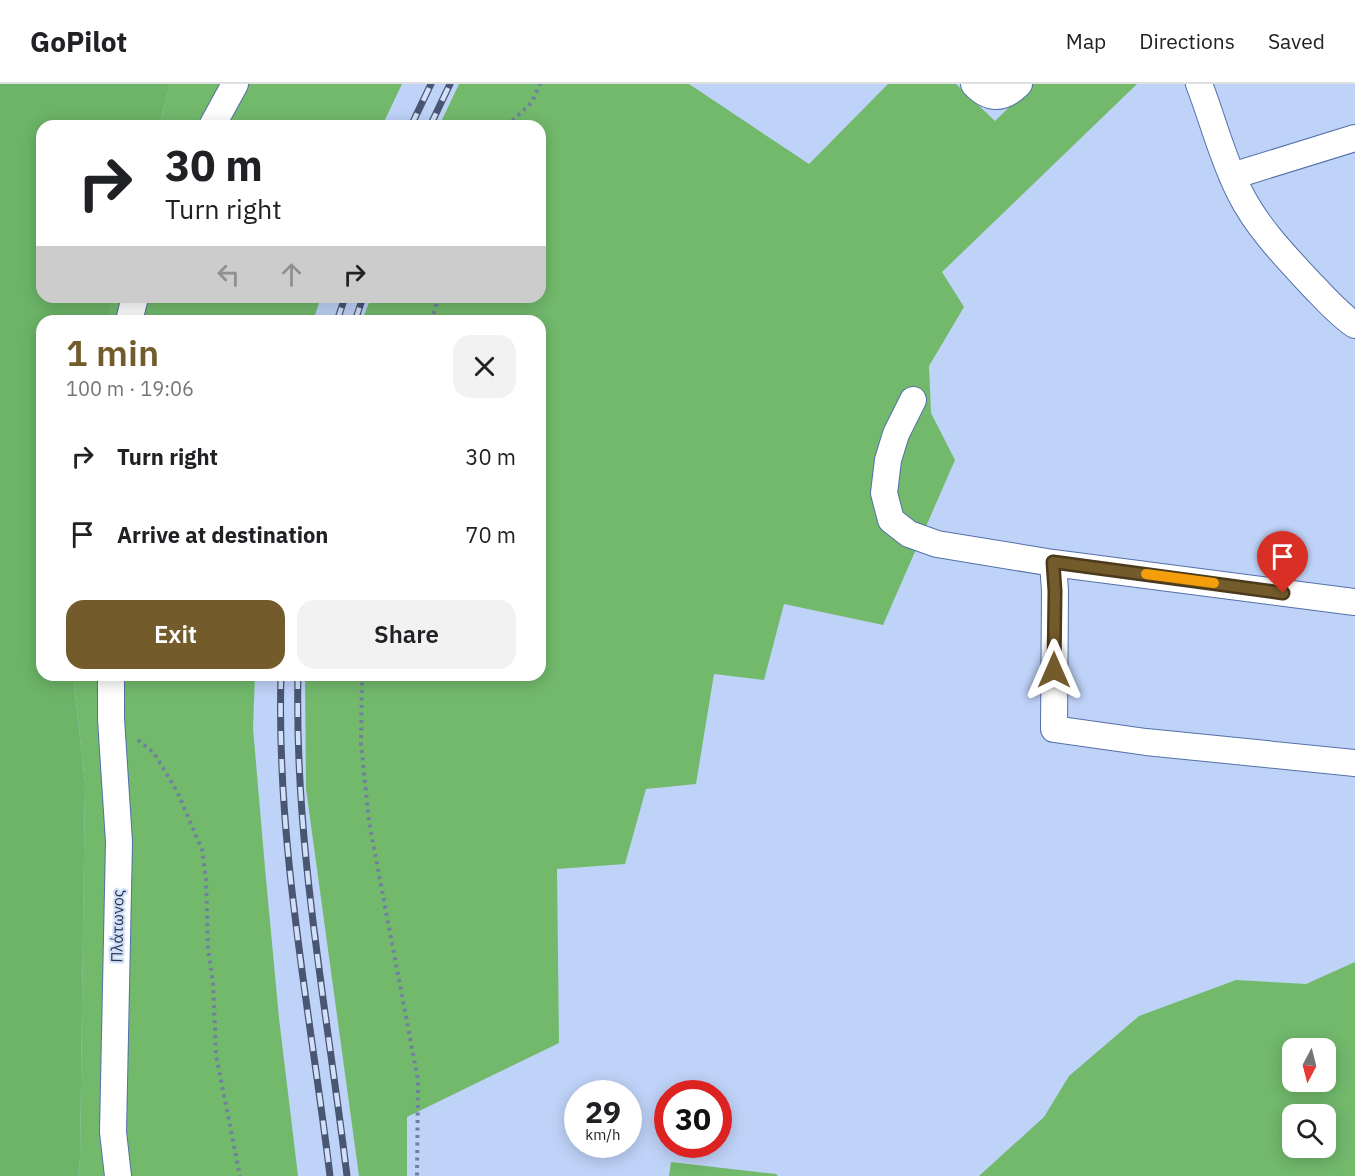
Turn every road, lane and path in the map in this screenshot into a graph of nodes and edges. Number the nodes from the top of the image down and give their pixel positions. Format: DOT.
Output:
graph roads {
  1 [pos="235,84"];
  2 [pos="540,84"];
  3 [pos="974,84"];
  4 [pos="1199,84"];
  5 [pos="1008,90"];
  6 [pos="215,120"];
  7 [pos="513,120"];
  8 [pos="1355,138"];
  9 [pos="1232,176"];
  10 [pos="1355,325"];
  11 [pos="913,400"];
  12 [pos="1053,562"];
  13 [pos="1355,602"];
  14 [pos="111,681"];
  15 [pos="362,681"];
  16 [pos="111,719"];
  17 [pos="1355,763"];
  18 [pos="118,1176"];
  19 [pos="240,1176"];
  20 [pos="417,1176"];
  1 -- 6 [label="street"];
  2 -- 7 [label="path"];
  3 -- 5 [label="street"];
  4 -- 9 [label="street"];
  8 -- 9 [label="street"];
  9 -- 10 [label="street"];
  11 -- 12 [label="street"];
  12 -- 13 [label="street"];
  12 -- 17 [label="street"];
  14 -- 16 [label="street, Πλάτωνος"];
  15 -- 20 [label="path"];
  16 -- 18 [label="street, Πλάτωνος"];
  16 -- 19 [label="path"];
}
